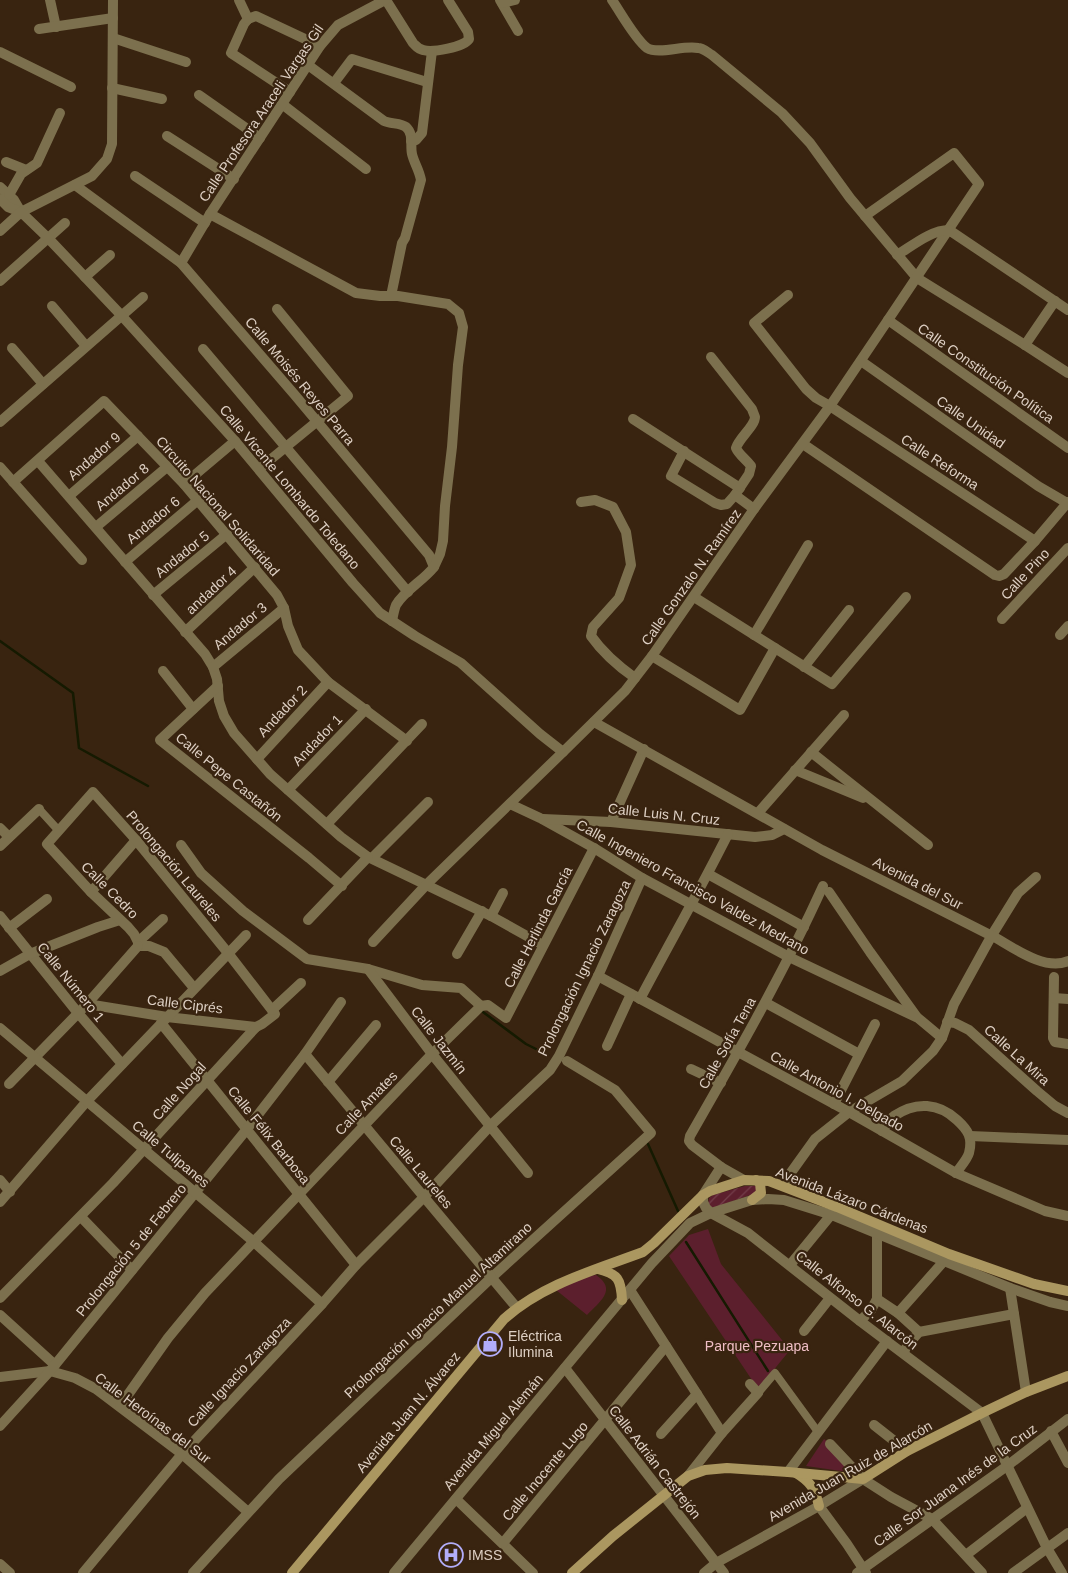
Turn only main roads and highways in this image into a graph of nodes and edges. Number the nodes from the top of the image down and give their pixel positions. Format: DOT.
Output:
graph roads {
  1 [pos="756,1180"];
  2 [pos="752,1200"];
  3 [pos="643,1252"];
  4 [pos="598,1270"];
  5 [pos="1068,1291"];
  6 [pos="622,1300"];
  7 [pos="1068,1376"];
  8 [pos="792,1472"];
  9 [pos="819,1506"];
  10 [pos="292,1573"];
  11 [pos="572,1573"];
  1 -- 2 [label="main road"];
  1 -- 3 [label="main road, Avenida Lázaro Cárdenas"];
  1 -- 5 [label="main road, Avenida Lázaro Cárdenas"];
  3 -- 4 [label="main road, Avenida Juan N. Álvarez"];
  4 -- 6 [label="main road"];
  4 -- 10 [label="main road, Avenida Juan N. Álvarez"];
  7 -- 8 [label="main road, Avenida Juan Ruiz de Alarcón"];
  8 -- 9 [label="main road"];
  8 -- 11 [label="main road"];
}
